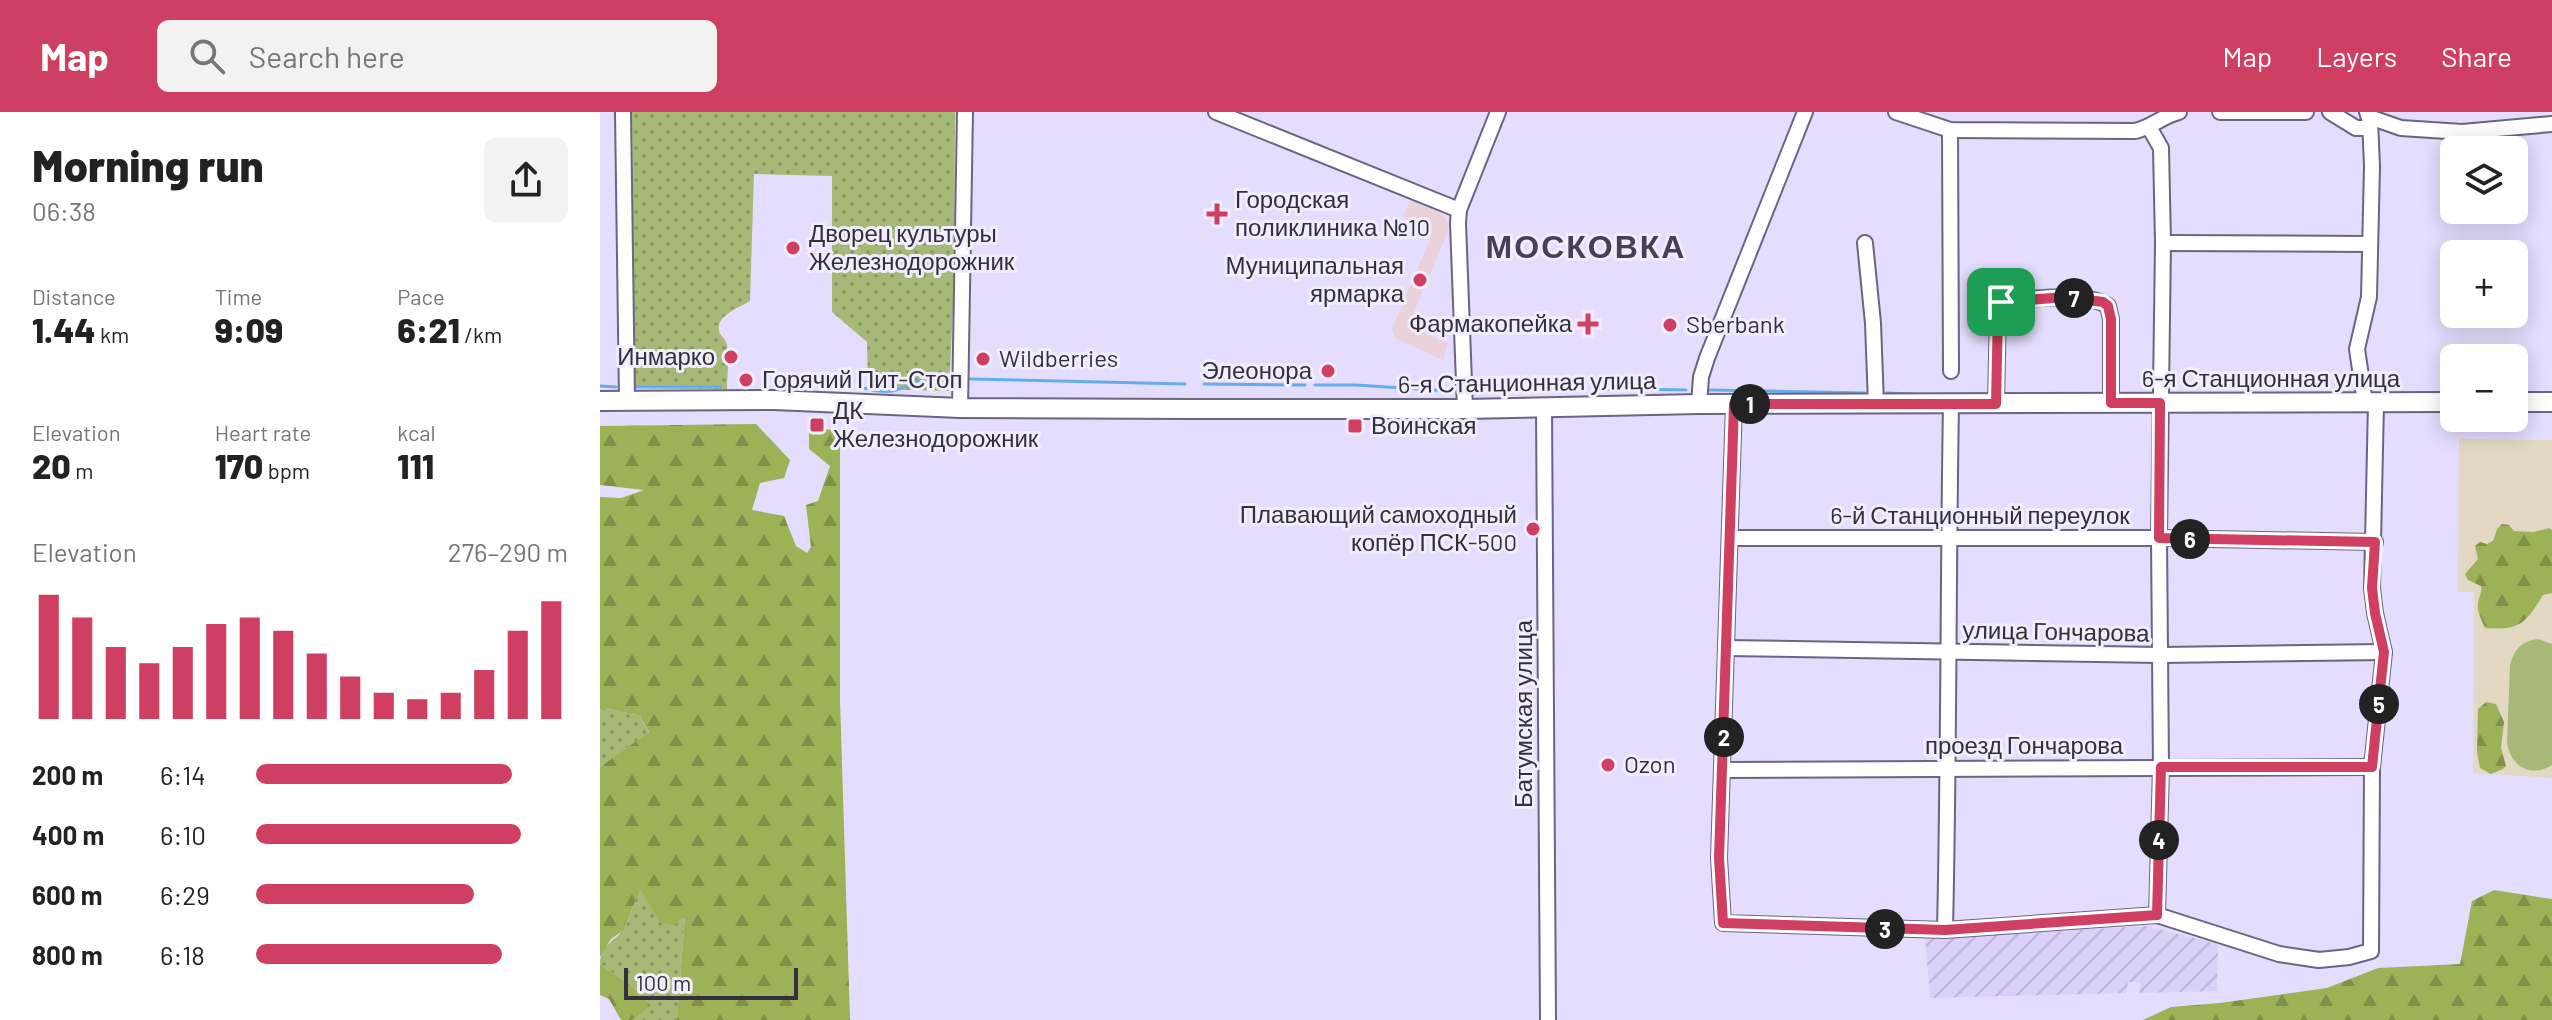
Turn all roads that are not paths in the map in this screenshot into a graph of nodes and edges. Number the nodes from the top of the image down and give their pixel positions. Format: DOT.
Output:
graph roads {
  1 [pos="623,112"];
  2 [pos="965,112"];
  3 [pos="1216,112"];
  4 [pos="1498,112"];
  5 [pos="1805,112"];
  6 [pos="1896,112"];
  7 [pos="2179,112"];
  8 [pos="2220,112"];
  9 [pos="2306,112"];
  10 [pos="2330,112"];
  11 [pos="2368,116"];
  12 [pos="2552,124"];
  13 [pos="2149,127"];
  14 [pos="1950,130"];
  15 [pos="1459,210"];
  16 [pos="1865,243"];
  17 [pos="2163,243"];
  18 [pos="2370,244"];
  19 [pos="1951,371"];
  20 [pos="600,401"];
  21 [pos="627,401"];
  22 [pos="2440,402"];
  23 [pos="2528,402"];
  24 [pos="2552,402"];
  25 [pos="2111,403"];
  26 [pos="2160,403"];
  27 [pos="2371,403"];
  28 [pos="1699,404"];
  29 [pos="1734,404"];
  30 [pos="1876,404"];
  31 [pos="1951,404"];
  32 [pos="1996,404"];
  33 [pos="960,408"];
  34 [pos="1544,408"];
  35 [pos="1465,409"];
  36 [pos="1730,538"];
  37 [pos="1948,538"];
  38 [pos="2159,538"];
  39 [pos="2375,542"];
  40 [pos="1726,648"];
  41 [pos="1948,652"];
  42 [pos="2384,652"];
  43 [pos="2161,655"];
  44 [pos="2161,767"];
  45 [pos="2372,767"];
  46 [pos="1949,768"];
  47 [pos="1723,770"];
  48 [pos="2157,915"];
  49 [pos="1945,930"];
  50 [pos="1548,1020"];
  1 -- 21 [label="street"];
  2 -- 33 [label="street"];
  3 -- 15 [label="street"];
  4 -- 15 [label="street"];
  5 -- 28 [label="street"];
  6 -- 14 [label="street"];
  7 -- 13 [label="street"];
  8 -- 9 [label="street"];
  10 -- 11 [label="street"];
  11 -- 12 [label="street"];
  11 -- 18 [label="street"];
  13 -- 14 [label="street"];
  13 -- 17 [label="street"];
  14 -- 19 [label="street"];
  15 -- 35 [label="street"];
  16 -- 30 [label="street"];
  17 -- 18 [label="street"];
  17 -- 26 [label="street"];
  18 -- 27 [label="street"];
  20 -- 21 [label="main road, 6-я Станционная улица"];
  21 -- 33 [label="main road, 6-я Станционная улица"];
  22 -- 27 [label="main road, 6-я Станционная улица"];
  23 -- 24 [label="main road"];
  25 -- 26 [label="main road, 6-я Станционная улица"];
  25 -- 32 [label="main road, 6-я Станционная улица"];
  25 -- 32 [label="street"];
  26 -- 27 [label="main road, 6-я Станционная улица"];
  26 -- 38 [label="street"];
  27 -- 39 [label="street"];
  28 -- 29 [label="main road, 6-я Станционная улица"];
  28 -- 34 [label="main road, 6-я Станционная улица"];
  29 -- 30 [label="main road, 6-я Станционная улица"];
  29 -- 36 [label="street"];
  30 -- 31 [label="main road, 6-я Станционная улица"];
  31 -- 32 [label="main road, 6-я Станционная улица"];
  31 -- 37 [label="street"];
  33 -- 35 [label="main road, 6-я Станционная улица"];
  34 -- 35 [label="main road, 6-я Станционная улица"];
  34 -- 50 [label="street, Батумская улица"];
  36 -- 37 [label="street, 6-й Станционный переулок"];
  36 -- 40 [label="street"];
  37 -- 38 [label="street, 6-й Станционный переулок"];
  37 -- 41 [label="street"];
  38 -- 39 [label="street, 6-й Станционный переулок"];
  38 -- 43 [label="street"];
  39 -- 42 [label="street"];
  40 -- 41 [label="street, улица Гончарова"];
  40 -- 47 [label="street"];
  41 -- 43 [label="street, улица Гончарова"];
  41 -- 46 [label="street"];
  42 -- 43 [label="street, улица Гончарова"];
  42 -- 45 [label="street"];
  43 -- 44 [label="street"];
  44 -- 45 [label="street, проезд Гончарова"];
  44 -- 46 [label="street, проезд Гончарова"];
  44 -- 48 [label="street"];
  45 -- 48 [label="street"];
  46 -- 47 [label="street, проезд Гончарова"];
  46 -- 49 [label="street"];
  47 -- 49 [label="street"];
  48 -- 49 [label="street"];
}
